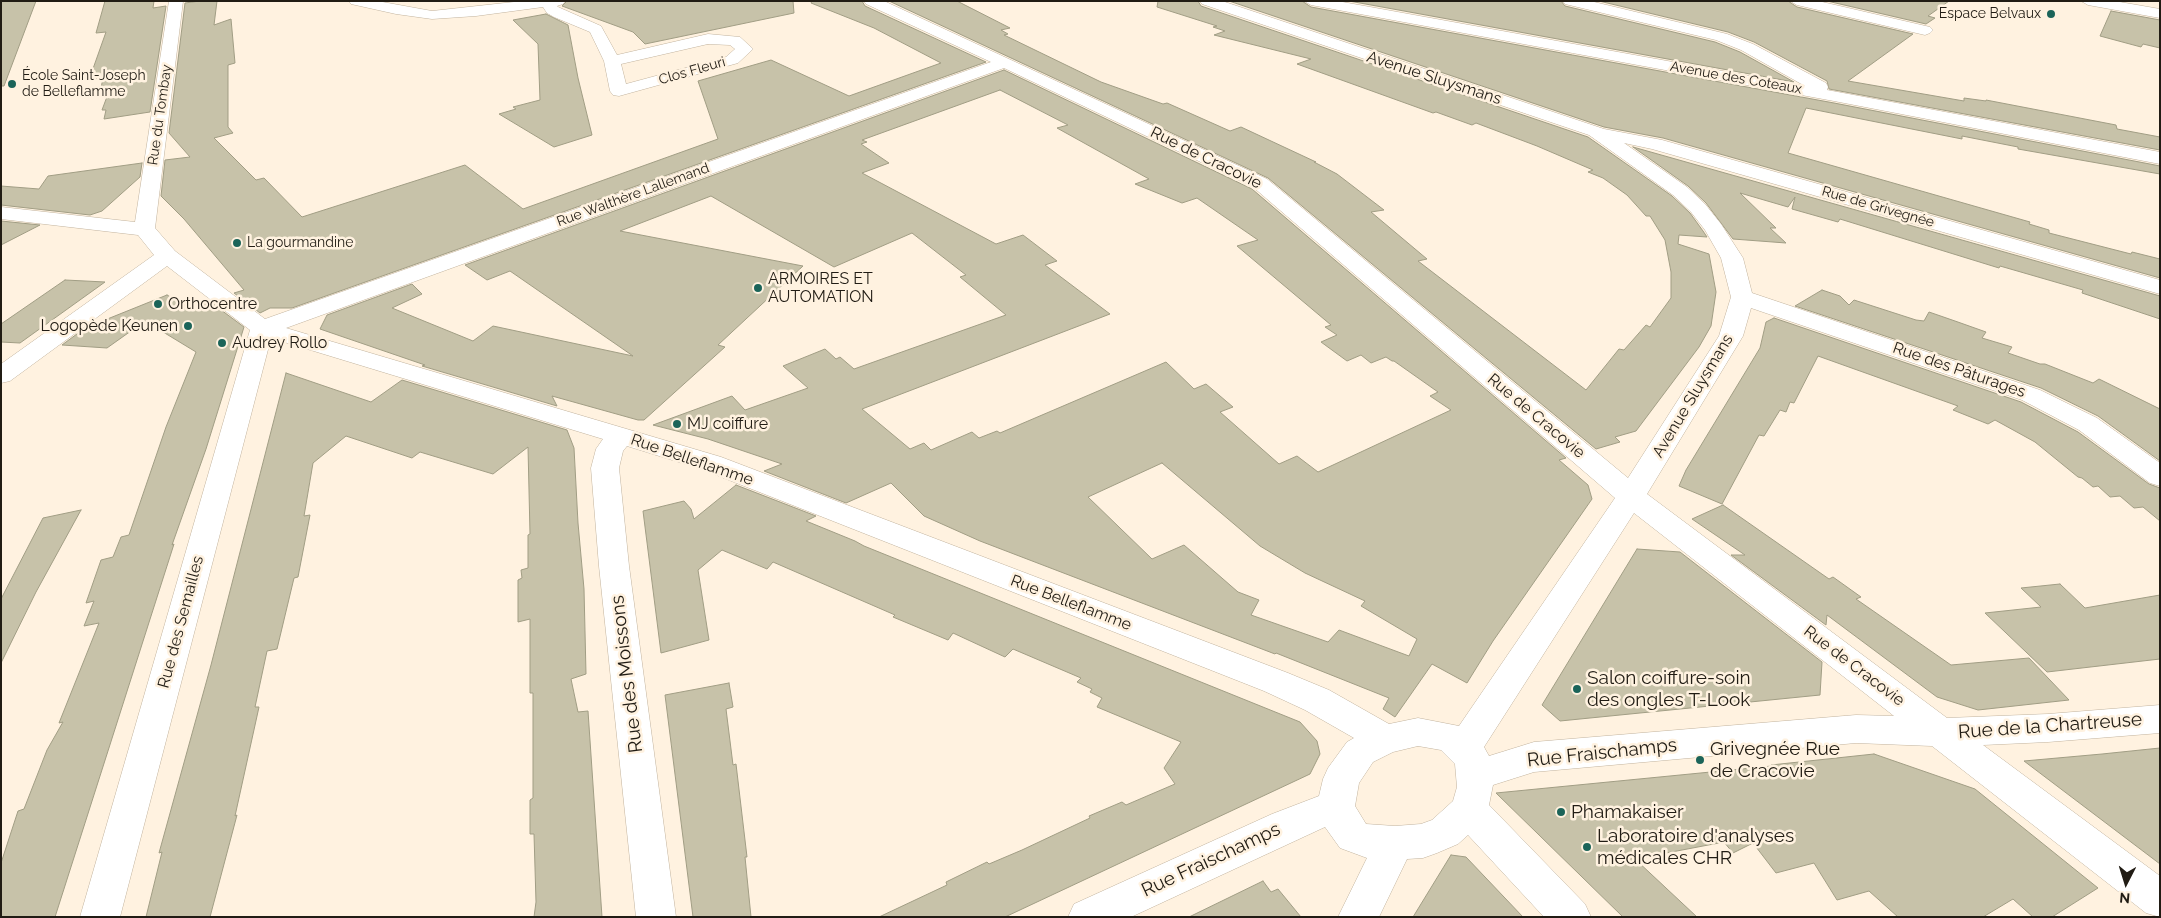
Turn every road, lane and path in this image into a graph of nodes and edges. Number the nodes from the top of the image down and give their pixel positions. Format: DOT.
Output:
graph roads {
  1 [pos="176,1"];
  2 [pos="356,1"];
  3 [pos="871,1"];
  4 [pos="1207,1"];
  5 [pos="1311,1"];
  6 [pos="1570,1"];
  7 [pos="1797,1"];
  8 [pos="2088,1"];
  9 [pos="553,2"];
  10 [pos="2160,14"];
  11 [pos="1925,30"];
  12 [pos="612,61"];
  13 [pos="1005,62"];
  14 [pos="1834,96"];
  15 [pos="1594,131"];
  16 [pos="2160,158"];
  17 [pos="1,214"];
  18 [pos="144,229"];
  19 [pos="167,256"];
  20 [pos="2160,287"];
  21 [pos="1742,297"];
  22 [pos="262,328"];
  23 [pos="1,376"];
  24 [pos="621,436"];
  25 [pos="2160,477"];
  26 [pos="1631,496"];
  27 [pos="2160,719"];
  28 [pos="1940,732"];
  29 [pos="1385,739"];
  30 [pos="1469,778"];
  31 [pos="1336,806"];
  32 [pos="1396,843"];
  33 [pos="2160,900"];
  34 [pos="100,917"];
  35 [pos="656,917"];
  36 [pos="1088,917"];
  37 [pos="1358,917"];
  38 [pos="1571,917"];
  1 -- 18 [label="street, Rue du Tombay"];
  2 -- 9 [label="street"];
  3 -- 13 [label="street, Rue de Cracovie"];
  4 -- 15 [label="street, Avenue Sluysmans"];
  5 -- 14 [label="street, Avenue des Coteaux"];
  6 -- 14 [label="street"];
  7 -- 11 [label="street"];
  8 -- 10 [label="street"];
  9 -- 12 [label="street, Clos Fleuri"];
  12 -- 12 [label="street, Clos Fleuri"];
  13 -- 22 [label="street, Rue Walthère Lallemand"];
  13 -- 26 [label="street, Rue de Cracovie"];
  14 -- 16 [label="street, Avenue des Coteaux"];
  15 -- 20 [label="street, Rue de Grivegnée"];
  15 -- 21 [label="street, Avenue Sluysmans"];
  17 -- 18 [label="street"];
  18 -- 19 [label="street, Rue Belleflamme"];
  19 -- 22 [label="street, Rue Belleflamme"];
  19 -- 23 [label="street"];
  21 -- 25 [label="street, Rue des Pâturages"];
  21 -- 26 [label="street, Avenue Sluysmans"];
  22 -- 24 [label="street, Rue Belleflamme"];
  22 -- 34 [label="street, Rue des Semailles"];
  24 -- 29 [label="street, Rue Belleflamme"];
  24 -- 35 [label="street, Rue des Moissons"];
  26 -- 28 [label="street, Rue de Cracovie"];
  26 -- 30 [label="street, Avenue Sluysmans"];
  27 -- 28 [label="street, Rue de la Chartreuse"];
  28 -- 30 [label="street, Rue Fraischamps"];
  28 -- 33 [label="street, Rue de Cracovie"];
  29 -- 30 [label="street"];
  29 -- 31 [label="street"];
  30 -- 32 [label="street"];
  30 -- 38 [label="street"];
  31 -- 32 [label="street"];
  31 -- 36 [label="street, Rue Fraischamps"];
  32 -- 37 [label="street"];
}
